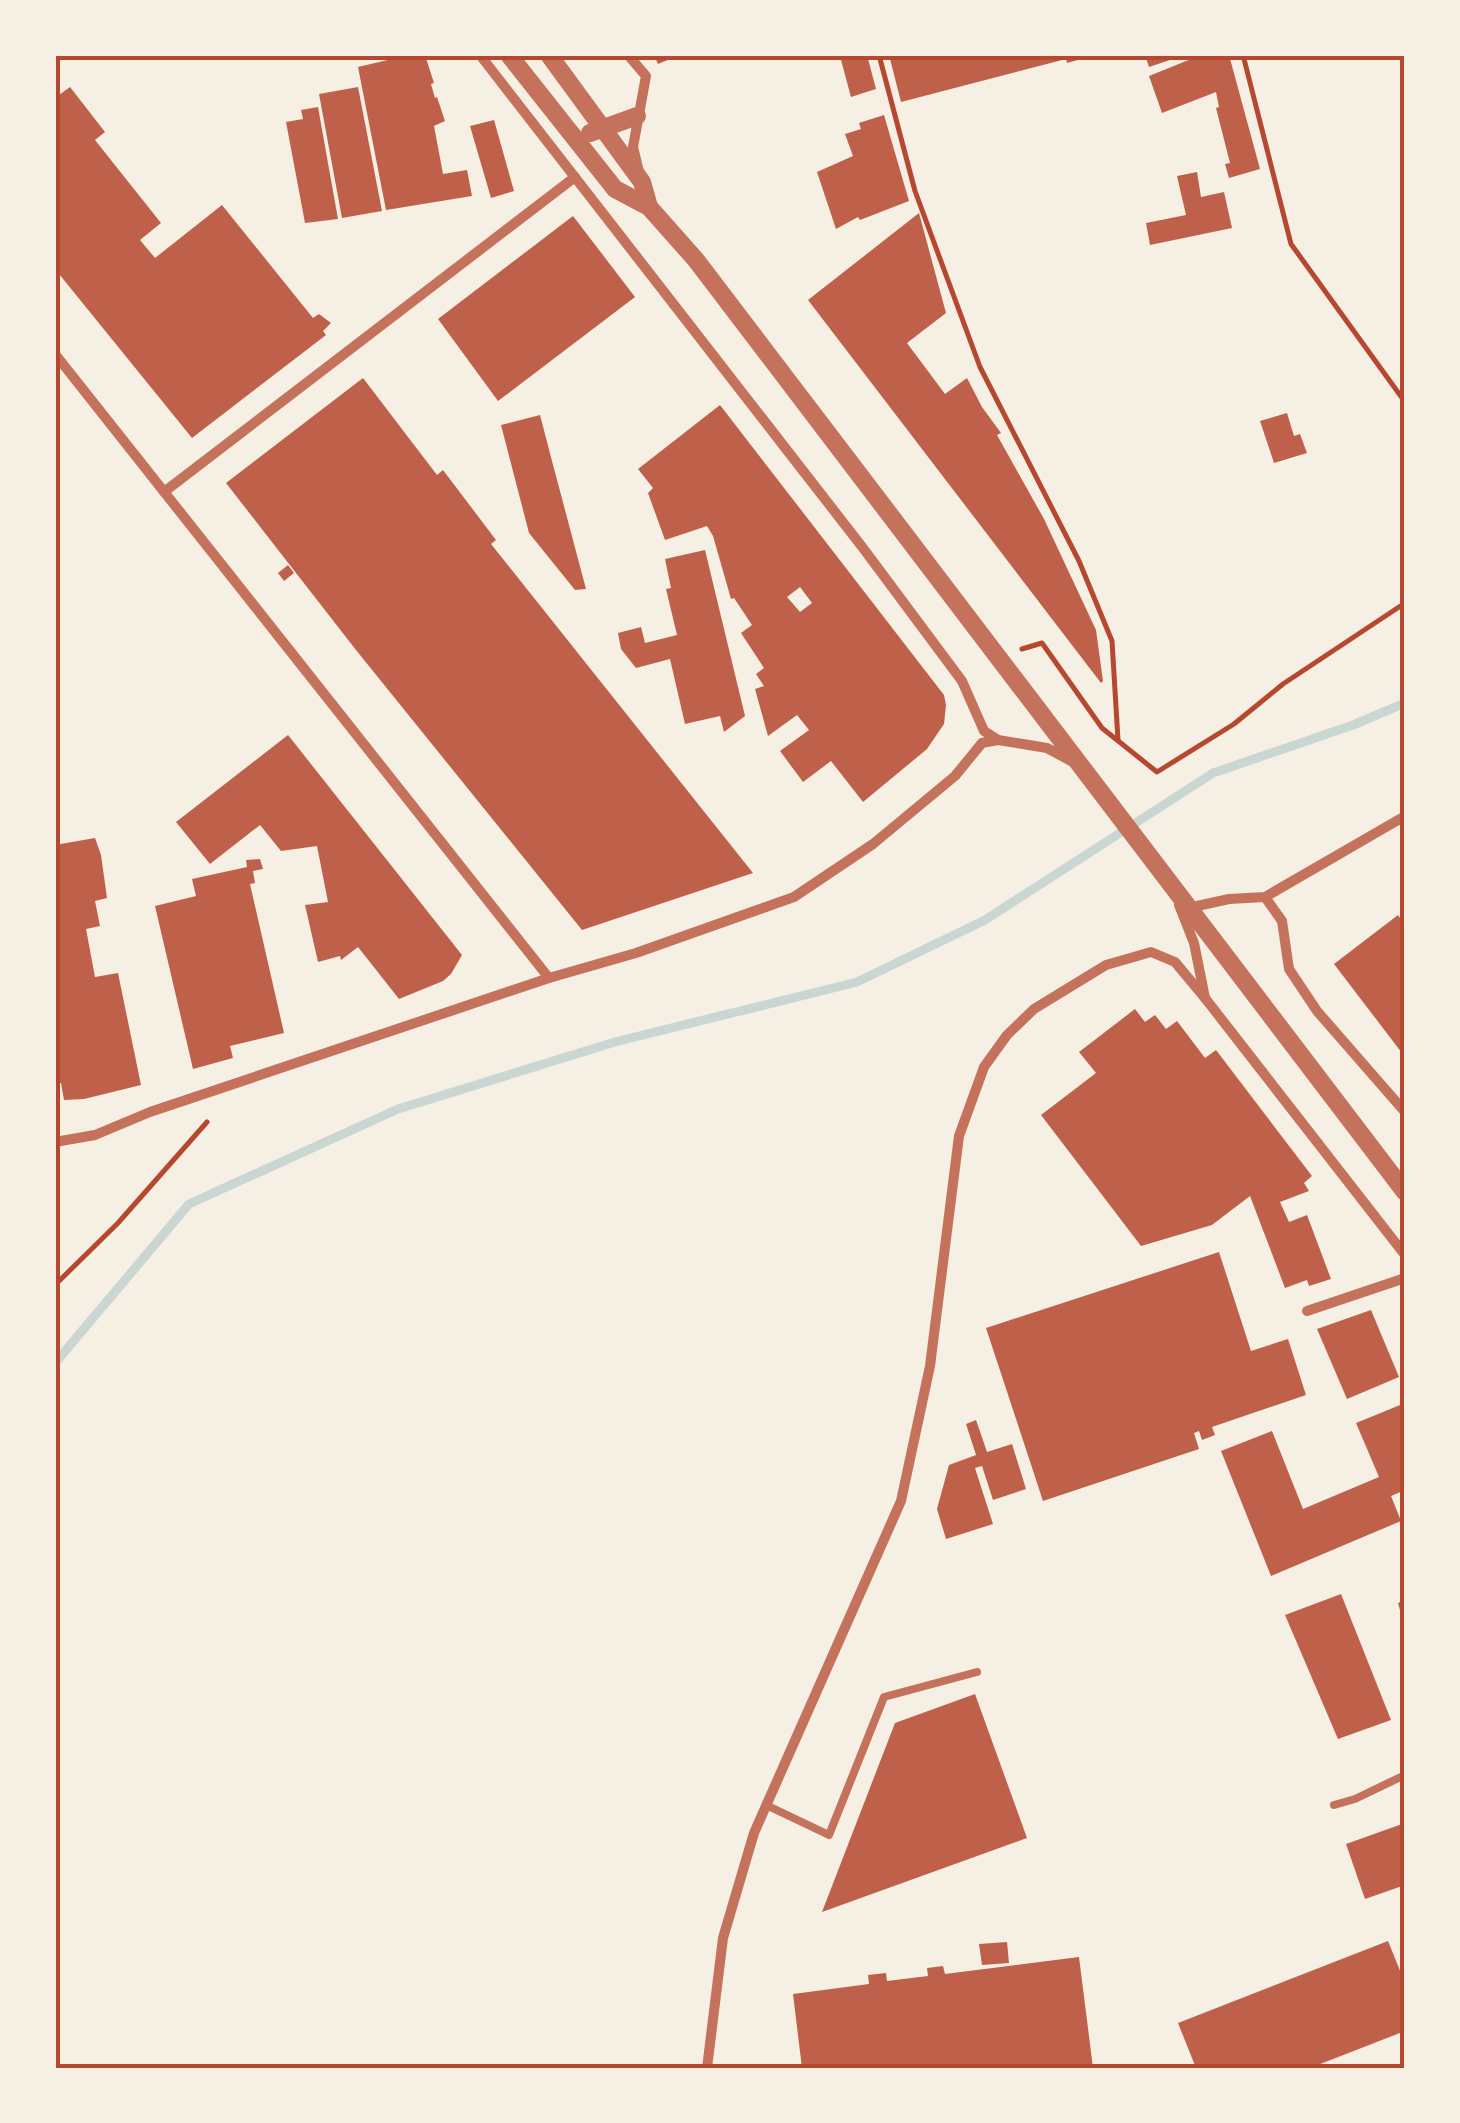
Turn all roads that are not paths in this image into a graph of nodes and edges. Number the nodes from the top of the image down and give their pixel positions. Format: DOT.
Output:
graph roads {
  1 [pos="480,55"];
  2 [pos="509,55"];
  3 [pos="548,55"];
  4 [pos="628,55"];
  5 [pos="550,109"];
  6 [pos="637,116"];
  7 [pos="600,130"];
  8 [pos="575,177"];
  9 [pos="642,182"];
  10 [pos="648,207"];
  11 [pos="55,354"];
  12 [pos="164,492"];
  13 [pos="998,740"];
  14 [pos="1082,768"];
  15 [pos="1405,816"];
  16 [pos="1171,885"];
  17 [pos="1265,897"];
  18 [pos="1187,908"];
  19 [pos="549,978"];
  20 [pos="1205,998"];
  21 [pos="1405,1112"];
  22 [pos="55,1142"];
  23 [pos="1405,1192"];
  24 [pos="1405,1255"];
  25 [pos="1405,1278"];
  26 [pos="1308,1310"];
  27 [pos="977,1672"];
  28 [pos="1405,1774"];
  29 [pos="766,1805"];
  30 [pos="1334,1805"];
  31 [pos="707,2068"];
  1 -- 8 [label="street"];
  2 -- 5 [label="street"];
  3 -- 7 [label="street"];
  4 -- 6 [label="street"];
  5 -- 7 [label="street"];
  5 -- 10 [label="street"];
  6 -- 7 [label="street"];
  6 -- 9 [label="street"];
  7 -- 9 [label="street"];
  8 -- 12 [label="street"];
  8 -- 13 [label="street"];
  9 -- 10 [label="street"];
  10 -- 14 [label="street"];
  11 -- 12 [label="street"];
  12 -- 19 [label="street"];
  13 -- 14 [label="street"];
  13 -- 19 [label="street"];
  14 -- 16 [label="street"];
  15 -- 17 [label="street"];
  16 -- 18 [label="street"];
  16 -- 20 [label="street"];
  17 -- 18 [label="street"];
  17 -- 21 [label="street"];
  18 -- 23 [label="street"];
  19 -- 22 [label="street"];
  20 -- 24 [label="street"];
  20 -- 29 [label="street"];
  25 -- 26 [label="street"];
  27 -- 29 [label="lane"];
  28 -- 30 [label="lane"];
  29 -- 31 [label="street"];
}
